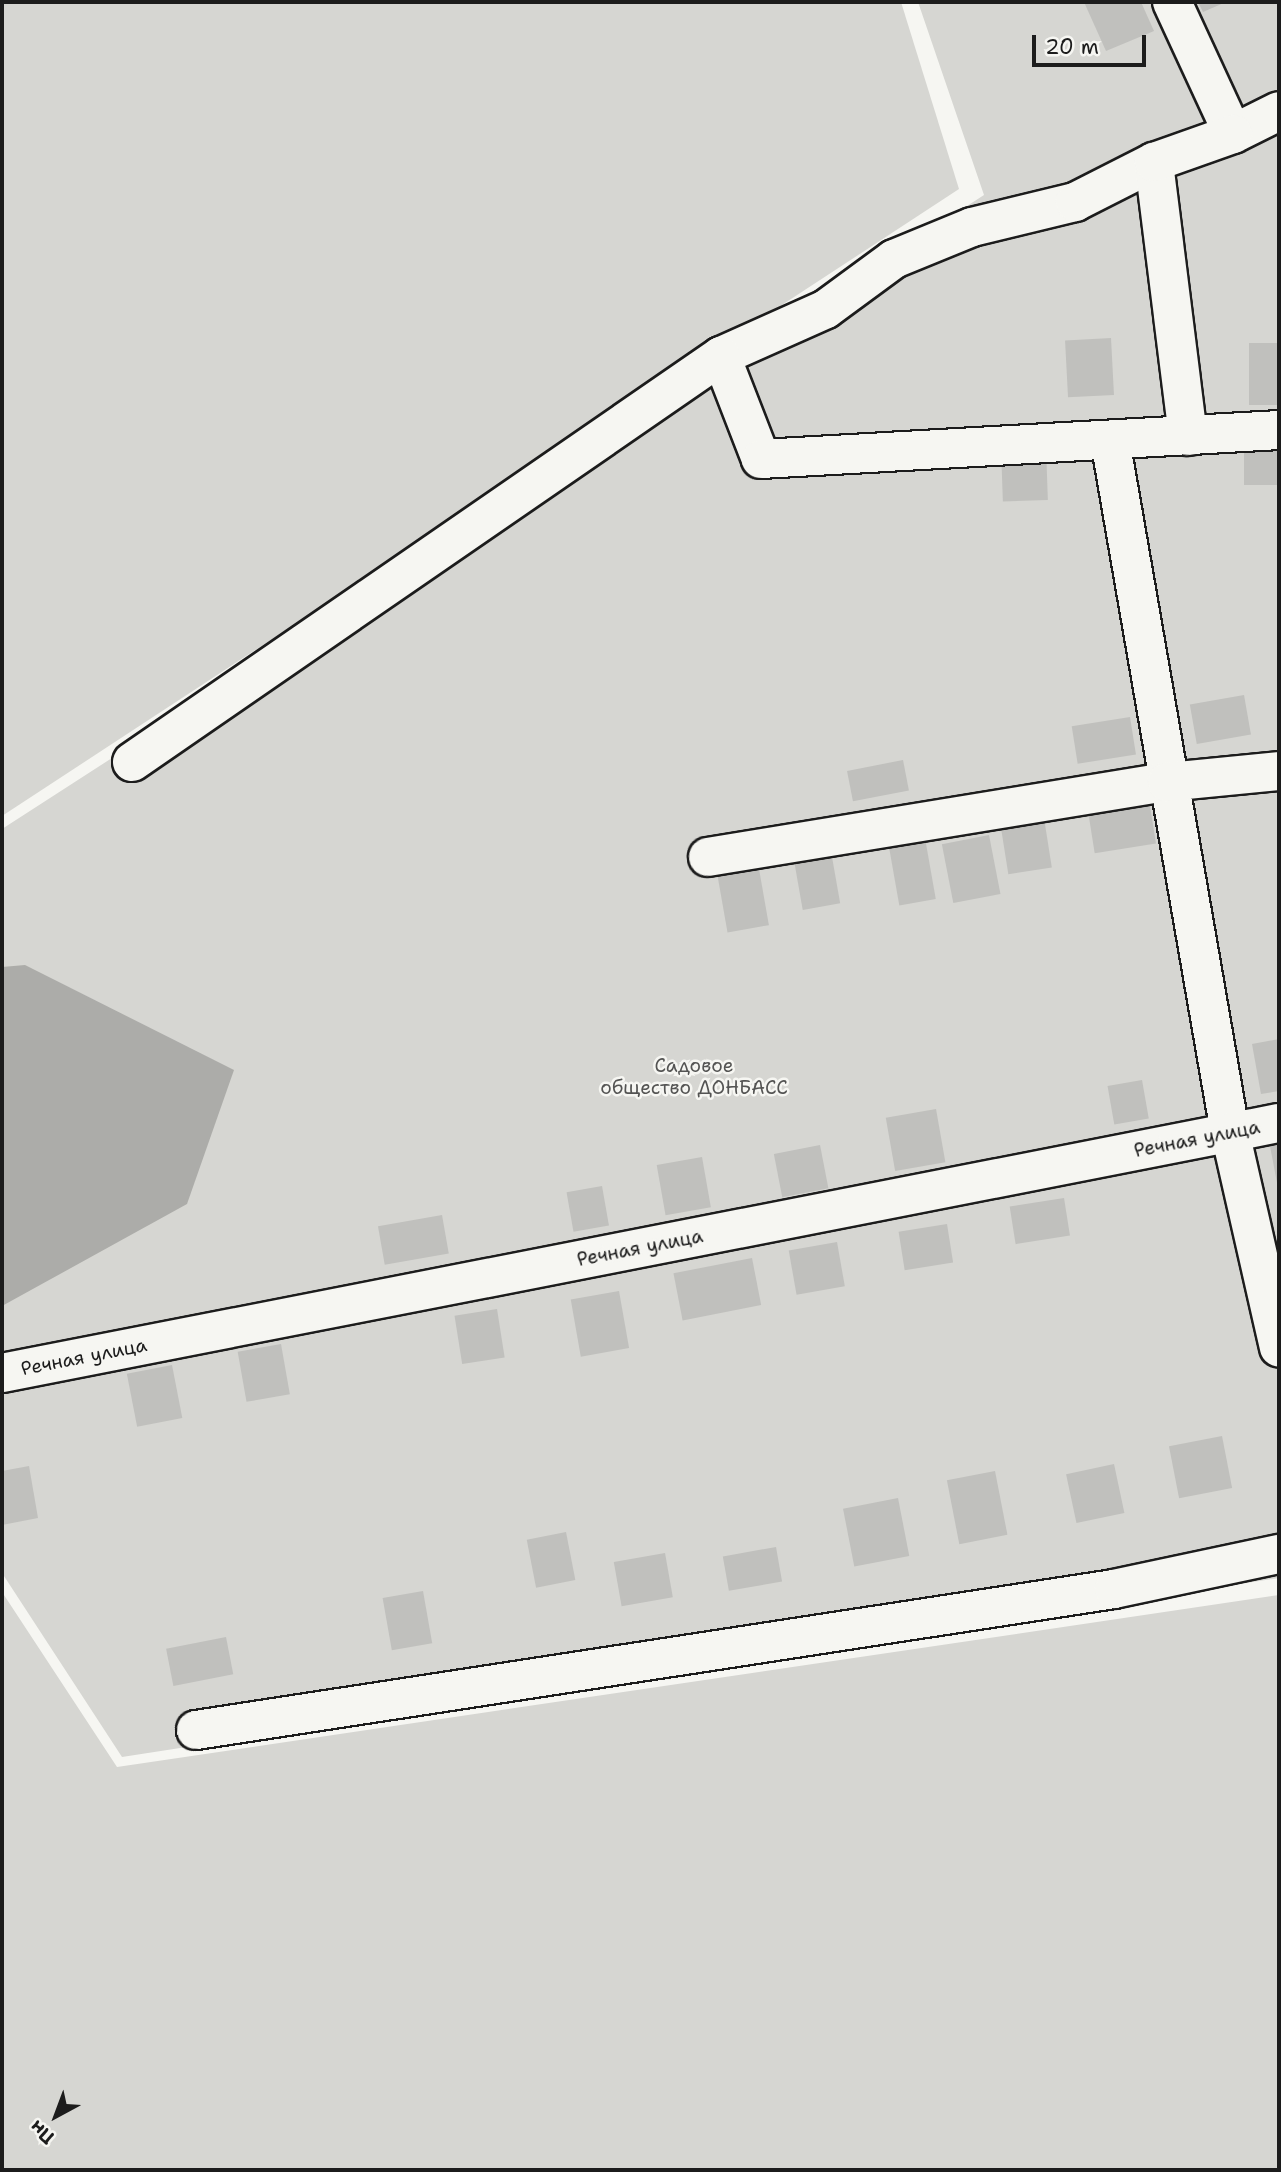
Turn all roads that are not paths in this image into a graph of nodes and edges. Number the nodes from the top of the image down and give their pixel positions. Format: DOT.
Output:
graph roads {
  1 [pos="1172,2"];
  2 [pos="1279,111"];
  3 [pos="1233,134"];
  4 [pos="1154,162"];
  5 [pos="721,356"];
  6 [pos="1279,429"];
  7 [pos="1188,436"];
  8 [pos="1110,440"];
  9 [pos="132,762"];
  10 [pos="1279,771"];
  11 [pos="1167,782"];
  12 [pos="708,857"];
  13 [pos="1279,1123"];
  14 [pos="1230,1132"];
  15 [pos="1279,1348"];
  16 [pos="2,1373"];
  17 [pos="1279,1553"];
  18 [pos="196,1730"];
  1 -- 3 [label="street"];
  2 -- 3 [label="street"];
  3 -- 4 [label="street"];
  4 -- 5 [label="street"];
  4 -- 7 [label="street"];
  5 -- 8 [label="street"];
  5 -- 9 [label="street"];
  6 -- 7 [label="street"];
  7 -- 8 [label="street"];
  8 -- 11 [label="street"];
  10 -- 11 [label="street"];
  11 -- 12 [label="street"];
  11 -- 14 [label="street"];
  13 -- 14 [label="street, Речная улица"];
  14 -- 15 [label="street"];
  14 -- 16 [label="street, Речная улица"];
  17 -- 18 [label="street"];
}
